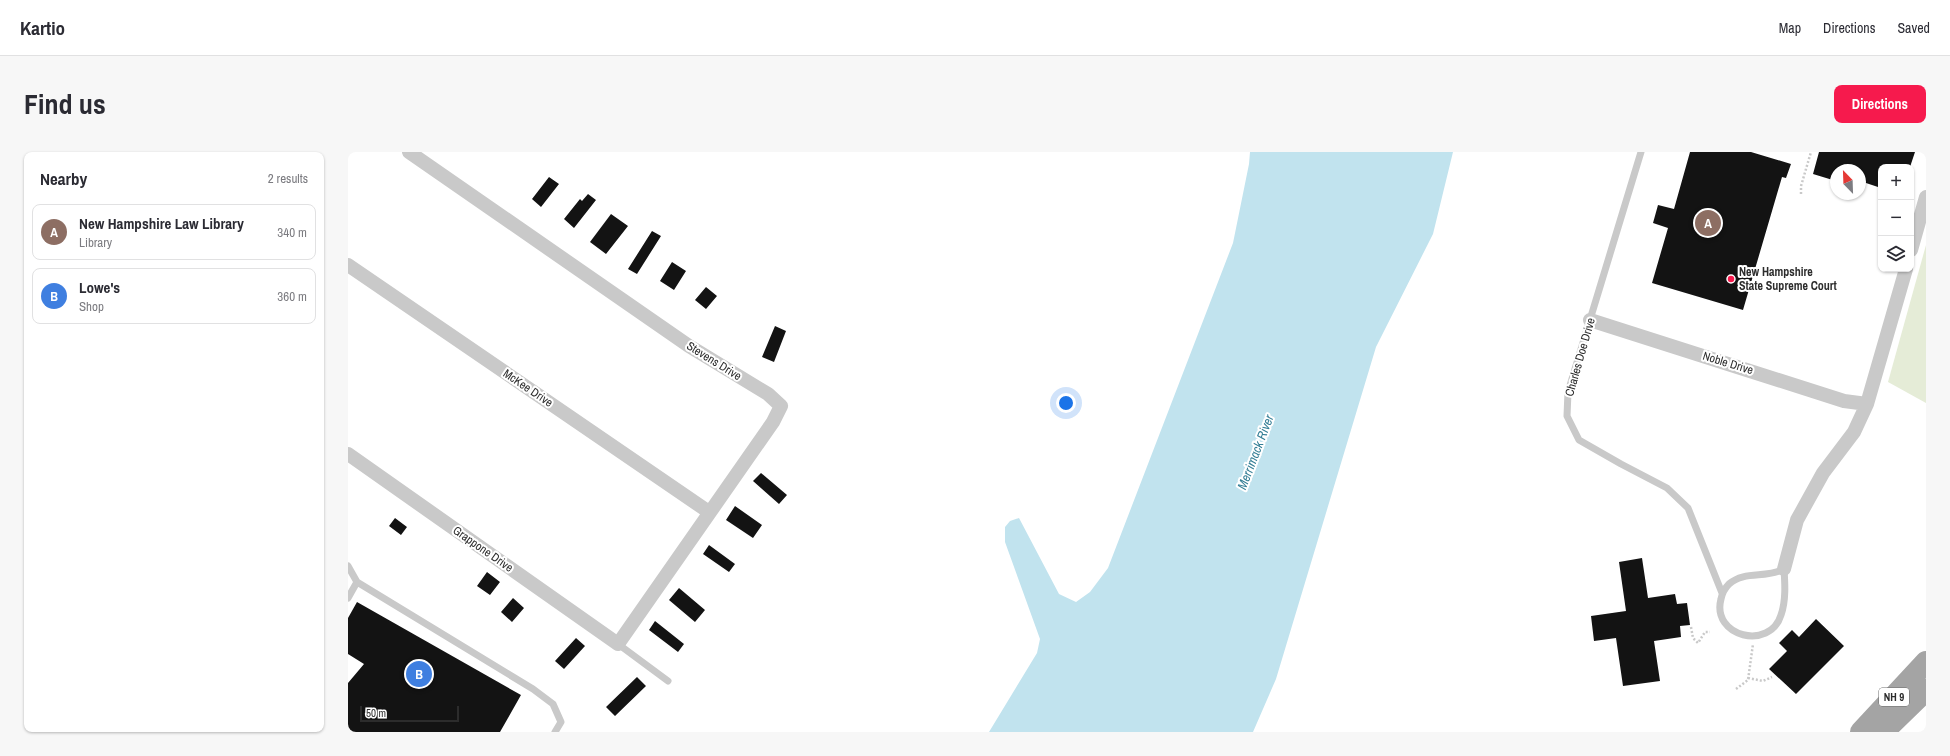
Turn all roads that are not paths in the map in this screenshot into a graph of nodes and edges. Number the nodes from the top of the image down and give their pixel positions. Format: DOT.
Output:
graph roads {
  1 [pos="408,152"];
  2 [pos="1641,152"];
  3 [pos="1926,196"];
  4 [pos="1914,239"];
  5 [pos="348,265"];
  6 [pos="1905,272"];
  7 [pos="1590,320"];
  8 [pos="1867,404"];
  9 [pos="348,454"];
  10 [pos="709,512"];
  11 [pos="348,566"];
  12 [pos="1784,569"];
  13 [pos="357,582"];
  14 [pos="1722,594"];
  15 [pos="348,598"];
  16 [pos="618,644"];
  17 [pos="1926,662"];
  18 [pos="668,681"];
  19 [pos="1926,690"];
  20 [pos="555,732"];
  21 [pos="1861,732"];
  22 [pos="1883,732"];
  1 -- 10 [label="street, Stevens Drive"];
  2 -- 7 [label="lane, Charles Doe Drive"];
  3 -- 4 [label="street"];
  5 -- 10 [label="street, McKee Drive"];
  6 -- 8 [label="street, Charles Doe Drive"];
  7 -- 8 [label="street, Noble Drive"];
  7 -- 14 [label="lane, Charles Doe Drive"];
  8 -- 12 [label="street, Charles Doe Drive"];
  9 -- 16 [label="street, Grappone Drive"];
  10 -- 16 [label="street, Stevens Drive"];
  11 -- 13 [label="lane"];
  12 -- 14 [label="lane"];
  12 -- 14 [label="lane, Charles Doe Drive"];
  13 -- 15 [label="lane"];
  13 -- 20 [label="lane"];
  16 -- 18 [label="lane"];
  17 -- 21 [label="main road, NH 9"];
  19 -- 22 [label="main road, NH 9"];
}
